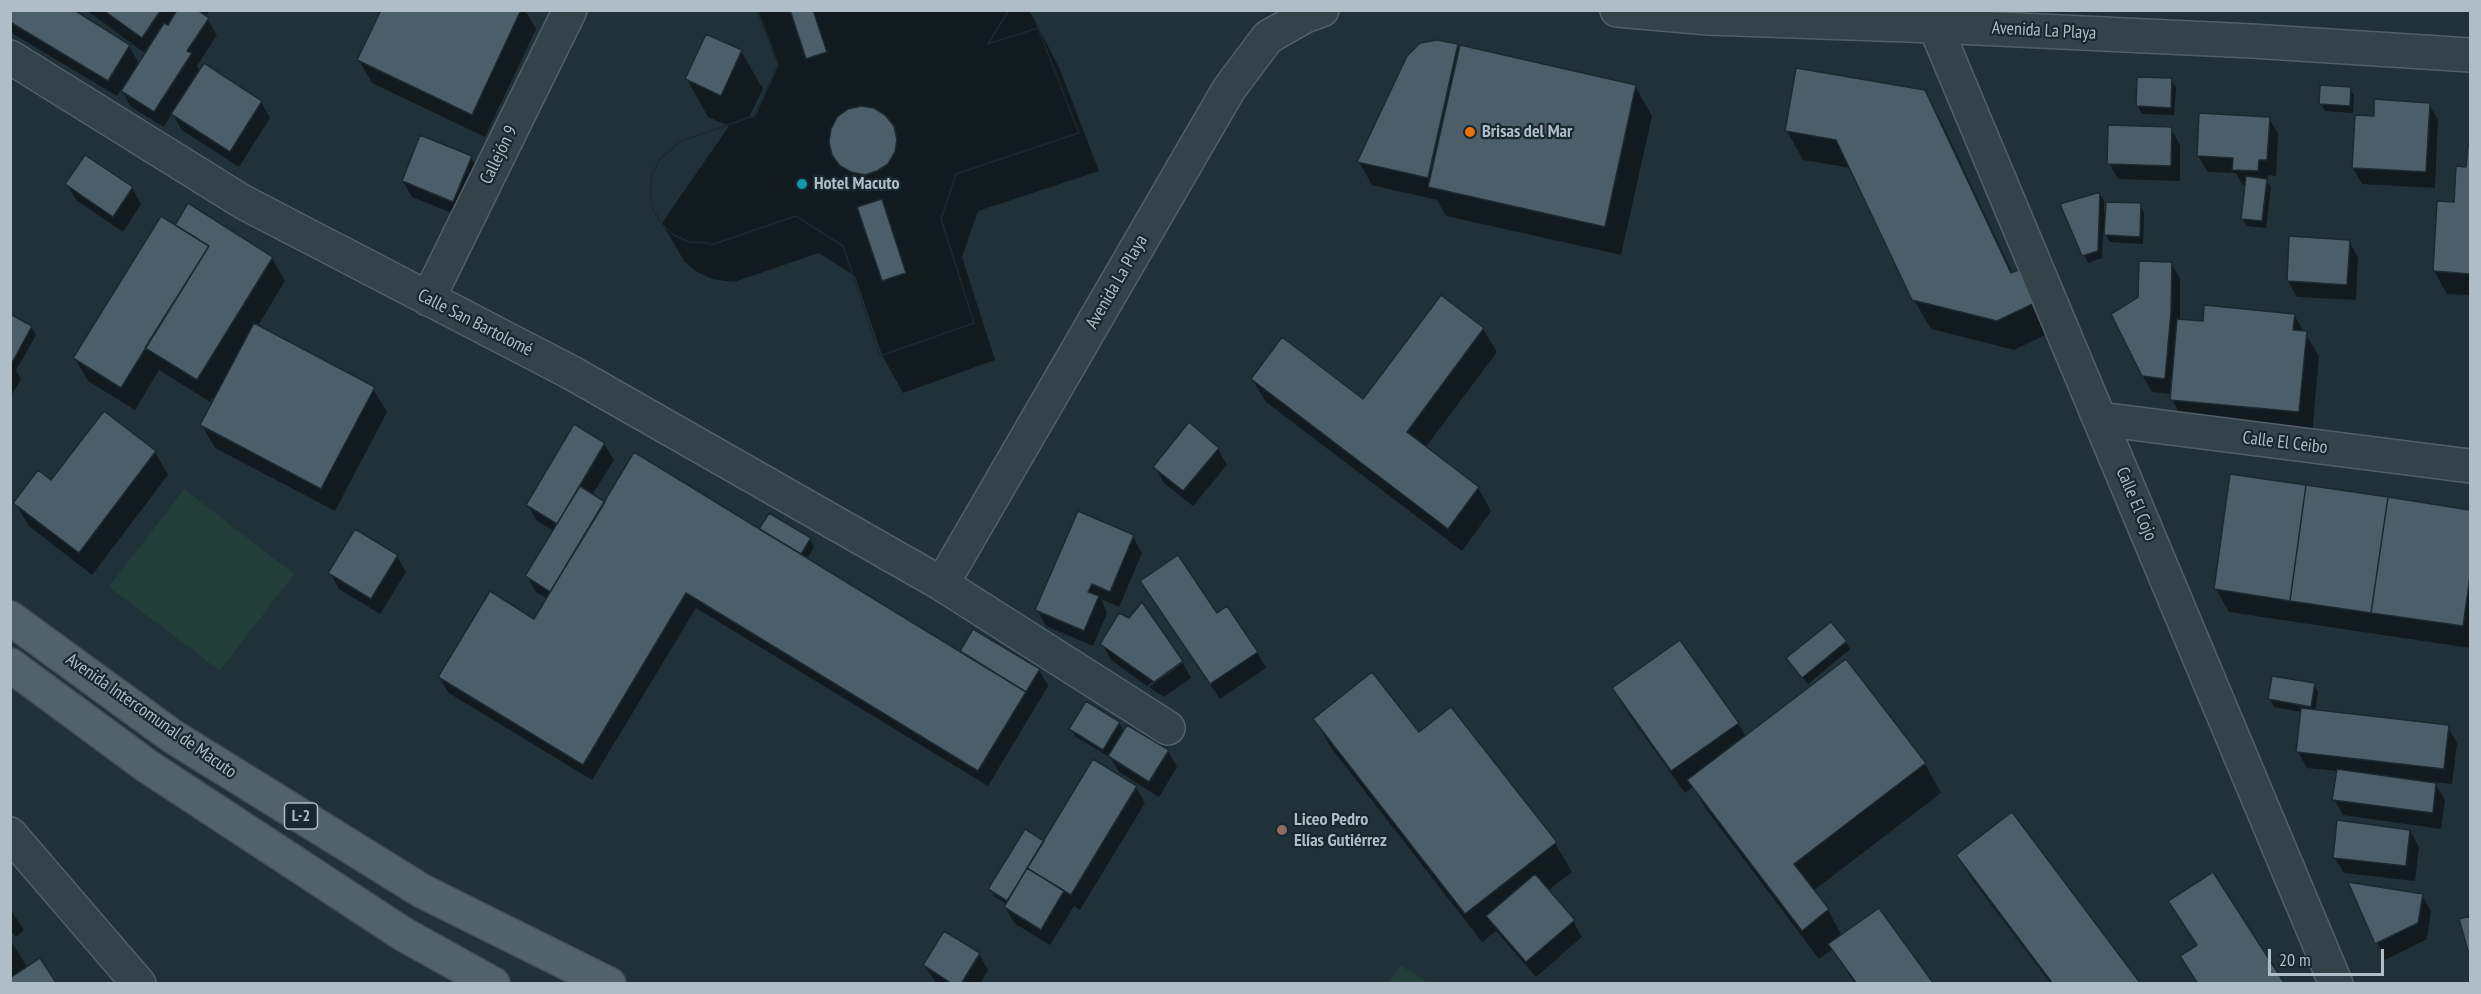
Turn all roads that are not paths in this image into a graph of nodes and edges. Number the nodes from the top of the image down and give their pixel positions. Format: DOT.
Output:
graph roads {
  1 [pos="570,10"];
  2 [pos="1322,10"];
  3 [pos="1617,10"];
  4 [pos="1935,26"];
  5 [pos="2470,55"];
  6 [pos="10,57"];
  7 [pos="428,299"];
  8 [pos="2100,419"];
  9 [pos="2470,466"];
  10 [pos="942,584"];
  11 [pos="10,618"];
  12 [pos="10,665"];
  13 [pos="1168,728"];
  14 [pos="10,834"];
  15 [pos="139,984"];
  16 [pos="493,984"];
  17 [pos="609,984"];
  18 [pos="2336,984"];
  1 -- 7 [label="street, Callejón 9"];
  2 -- 10 [label="street, Avenida La Playa"];
  3 -- 4 [label="street, Avenida La Playa"];
  4 -- 5 [label="street, Avenida La Playa"];
  4 -- 8 [label="street, Calle El Cojo"];
  6 -- 7 [label="street, Calle San Bartolomé"];
  7 -- 10 [label="street, Calle San Bartolomé"];
  8 -- 9 [label="street, Calle El Ceibo"];
  8 -- 18 [label="street, Calle El Cojo"];
  10 -- 13 [label="street, Calle San Bartolomé"];
  11 -- 17 [label="main road, Avenida Intercomunal de Macuto / L-2"];
  12 -- 16 [label="main road, L-2"];
  14 -- 15 [label="street"];
}
